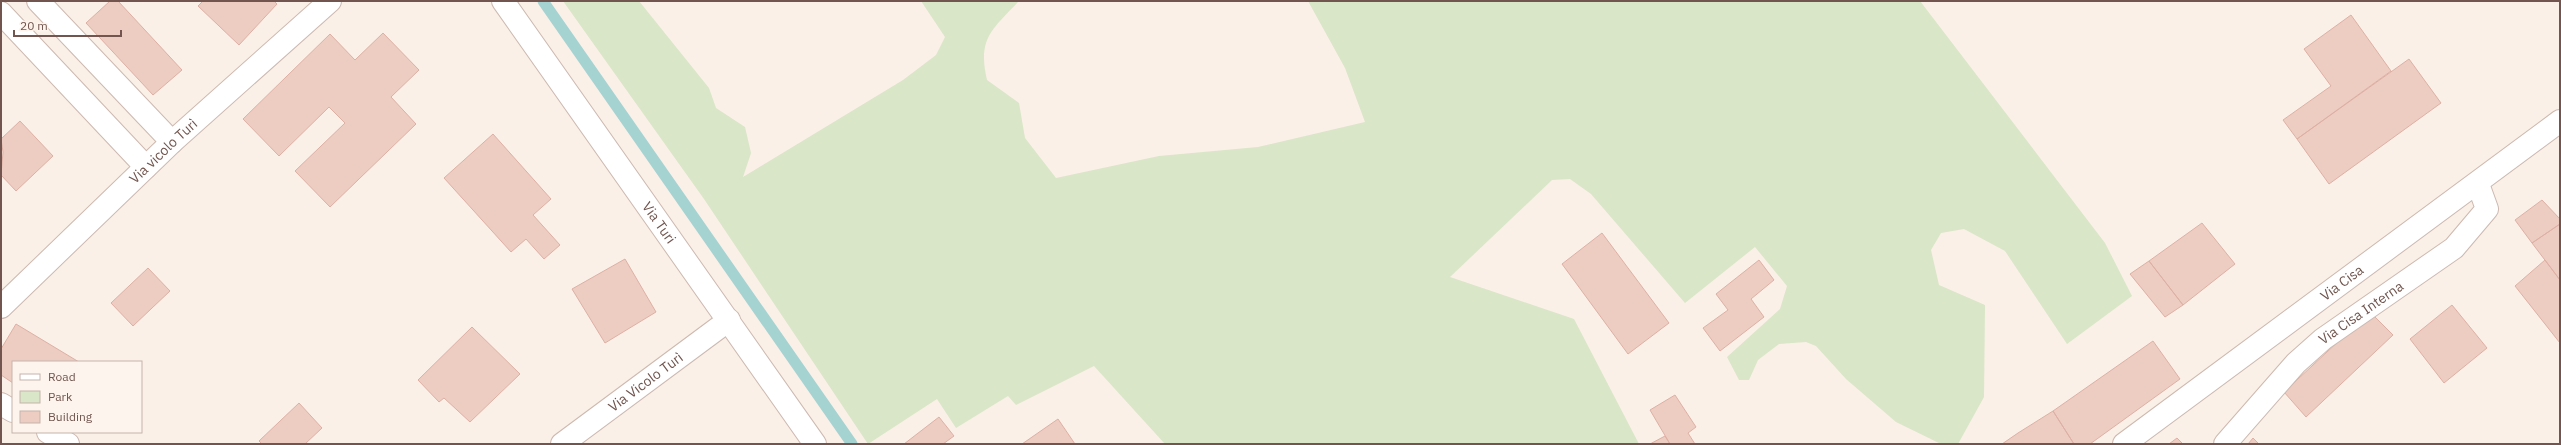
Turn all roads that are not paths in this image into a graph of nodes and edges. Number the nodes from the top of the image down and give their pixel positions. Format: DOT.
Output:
graph roads {
  1 [pos="38,1"];
  2 [pos="330,1"];
  3 [pos="503,1"];
  4 [pos="1,13"];
  5 [pos="2560,121"];
  6 [pos="172,142"];
  7 [pos="146,167"];
  8 [pos="2478,184"];
  9 [pos="1,307"];
  10 [pos="729,320"];
  11 [pos="1,404"];
  12 [pos="12,410"];
  13 [pos="50,433"];
  14 [pos="68,444"];
  15 [pos="562,444"];
  16 [pos="815,444"];
  17 [pos="2124,444"];
  18 [pos="2225,444"];
  1 -- 6 [label="street"];
  2 -- 6 [label="street, Via vicolo Turì"];
  3 -- 10 [label="street, Via Turi"];
  4 -- 7 [label="street"];
  5 -- 8 [label="street, Via Cisa"];
  6 -- 7 [label="street, Via vicolo Turì"];
  7 -- 9 [label="street, Via vicolo Turì"];
  8 -- 17 [label="street, Via Cisa"];
  8 -- 18 [label="street, Via Cisa Interna"];
  10 -- 15 [label="street, Via Vicolo Turì"];
  10 -- 16 [label="street, Via Turi"];
  11 -- 12 [label="street"];
  13 -- 14 [label="street"];
}
